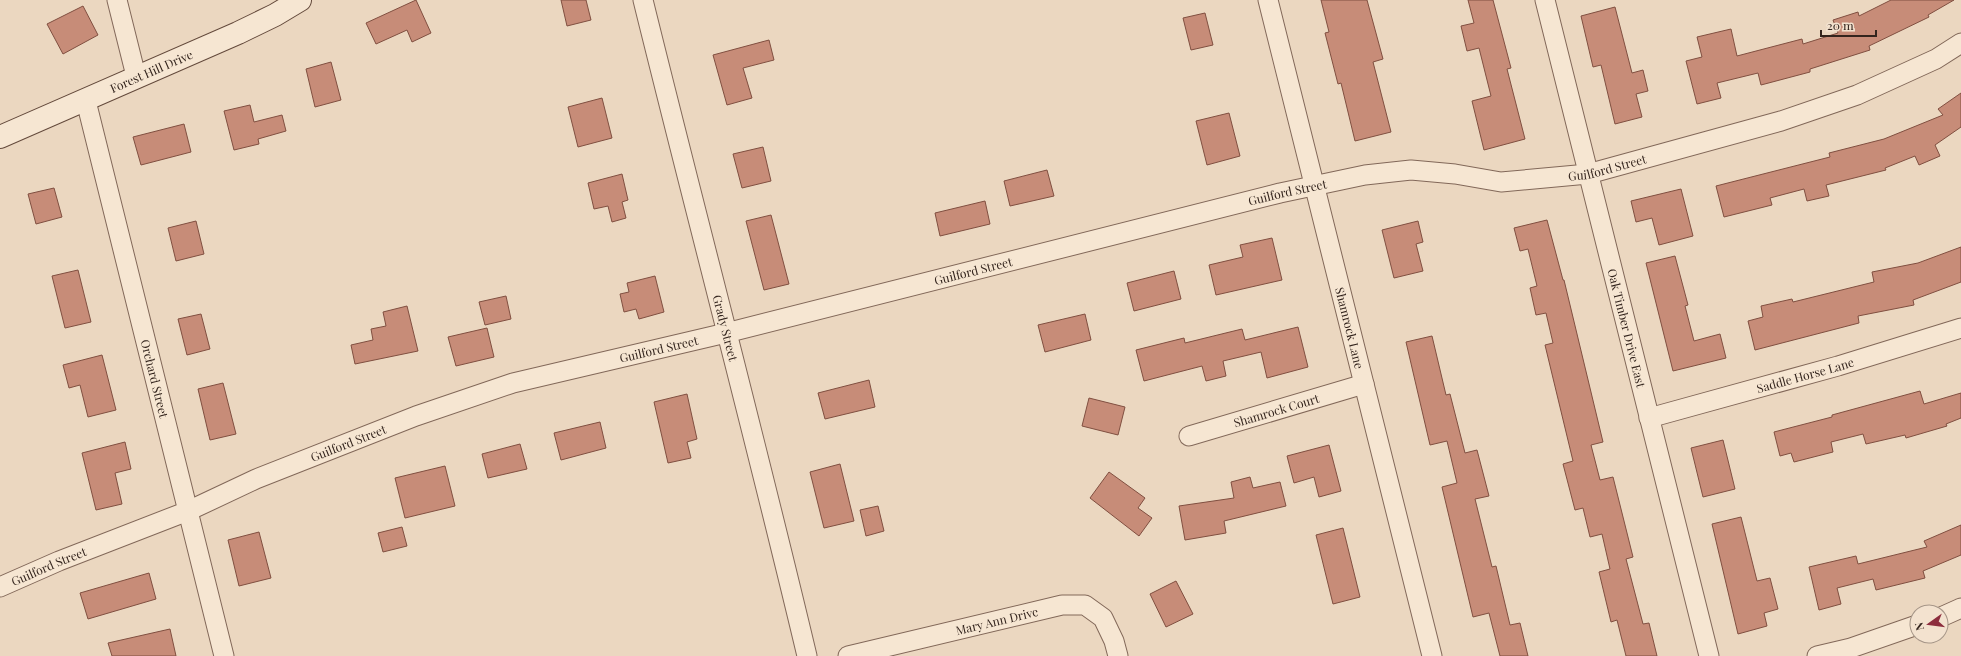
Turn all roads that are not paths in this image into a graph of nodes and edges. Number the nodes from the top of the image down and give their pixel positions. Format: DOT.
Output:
graph roads {
  1 [pos="117,0"];
  2 [pos="300,0"];
  3 [pos="643,0"];
  4 [pos="1268,0"];
  5 [pos="1546,0"];
  6 [pos="1961,43"];
  7 [pos="136,76"];
  8 [pos="86,100"];
  9 [pos="0,137"];
  10 [pos="1588,174"];
  11 [pos="1314,186"];
  12 [pos="1961,328"];
  13 [pos="726,333"];
  14 [pos="1364,384"];
  15 [pos="1649,418"];
  16 [pos="1189,436"];
  17 [pos="188,511"];
  18 [pos="0,587"];
  19 [pos="1961,608"];
  20 [pos="1949,613"];
  21 [pos="1909,628"];
  22 [pos="224,656"];
  23 [pos="807,656"];
  24 [pos="848,656"];
  25 [pos="1118,656"];
  26 [pos="1432,656"];
  27 [pos="1709,656"];
  28 [pos="1817,656"];
  1 -- 7 [label="street"];
  2 -- 7 [label="street, Forest Hill Drive"];
  3 -- 13 [label="street, Grady Street"];
  4 -- 11 [label="street, Shamrock Lane"];
  5 -- 10 [label="street, Oak Timber Drive East"];
  6 -- 10 [label="street, Guilford Street"];
  7 -- 8 [label="street, Forest Hill Drive"];
  8 -- 9 [label="street, Forest Hill Drive"];
  8 -- 17 [label="street, Orchard Street"];
  10 -- 11 [label="street, Guilford Street"];
  10 -- 15 [label="street, Oak Timber Drive East"];
  11 -- 13 [label="street, Guilford Street"];
  11 -- 14 [label="street, Shamrock Lane"];
  12 -- 15 [label="street, Saddle Horse Lane"];
  13 -- 17 [label="street, Guilford Street"];
  13 -- 23 [label="street, Grady Street"];
  14 -- 16 [label="street, Shamrock Court"];
  14 -- 26 [label="street, Shamrock Lane"];
  15 -- 27 [label="street, Oak Timber Drive East"];
  17 -- 18 [label="street, Guilford Street"];
  17 -- 22 [label="street, Orchard Street"];
  19 -- 20 [label="street"];
  21 -- 28 [label="street"];
  24 -- 25 [label="street, Mary Ann Drive"];
}
